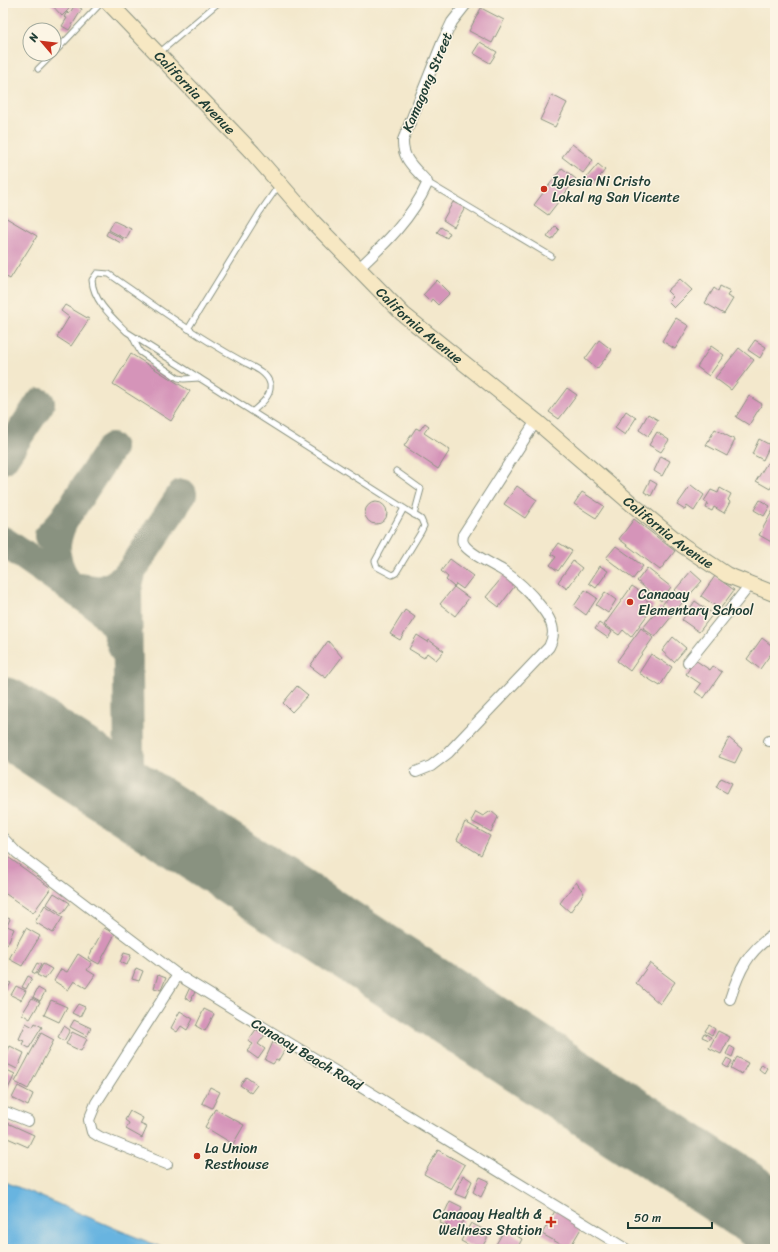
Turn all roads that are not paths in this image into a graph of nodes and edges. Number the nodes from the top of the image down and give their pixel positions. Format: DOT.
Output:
graph roads {
  1 [pos="101,3"];
  2 [pos="109,3"];
  3 [pos="218,3"];
  4 [pos="466,3"];
  5 [pos="62,44"];
  6 [pos="158,53"];
  7 [pos="45,62"];
  8 [pos="38,69"];
  9 [pos="427,182"];
  10 [pos="280,184"];
  11 [pos="551,256"];
  12 [pos="358,268"];
  13 [pos="188,329"];
  14 [pos="132,336"];
  15 [pos="199,378"];
  16 [pos="253,411"];
  17 [pos="536,421"];
  18 [pos="396,471"];
  19 [pos="404,508"];
  20 [pos="414,515"];
  21 [pos="749,586"];
  22 [pos="775,594"];
  23 [pos="688,662"];
  24 [pos="416,772"];
  25 [pos="3,838"];
  26 [pos="775,934"];
  27 [pos="178,975"];
  28 [pos="730,999"];
  29 [pos="3,1111"];
  30 [pos="28,1121"];
  31 [pos="167,1164"];
  32 [pos="626,1249"];
  1 -- 5 [label="lane"];
  2 -- 6 [label="street, California Avenue"];
  3 -- 6 [label="lane"];
  4 -- 9 [label="street, Kamagong Street"];
  6 -- 10 [label="street, California Avenue"];
  7 -- 8 [label="lane"];
  9 -- 11 [label="lane"];
  9 -- 12 [label="street"];
  10 -- 12 [label="street, California Avenue"];
  10 -- 13 [label="lane"];
  12 -- 17 [label="street, California Avenue"];
  13 -- 14 [label="lane"];
  13 -- 16 [label="lane"];
  14 -- 15 [label="lane"];
  14 -- 15 [label="lane"];
  15 -- 16 [label="lane"];
  16 -- 19 [label="lane"];
  17 -- 21 [label="street, California Avenue"];
  17 -- 24 [label="street"];
  18 -- 20 [label="lane"];
  19 -- 20 [label="lane"];
  19 -- 20 [label="lane"];
  21 -- 22 [label="street, California Avenue"];
  21 -- 23 [label="street"];
  25 -- 27 [label="street, Canaoay Beach Road"];
  26 -- 28 [label="street"];
  27 -- 31 [label="street"];
  27 -- 32 [label="street, Canaoay Beach Road"];
  29 -- 30 [label="street"];
}
